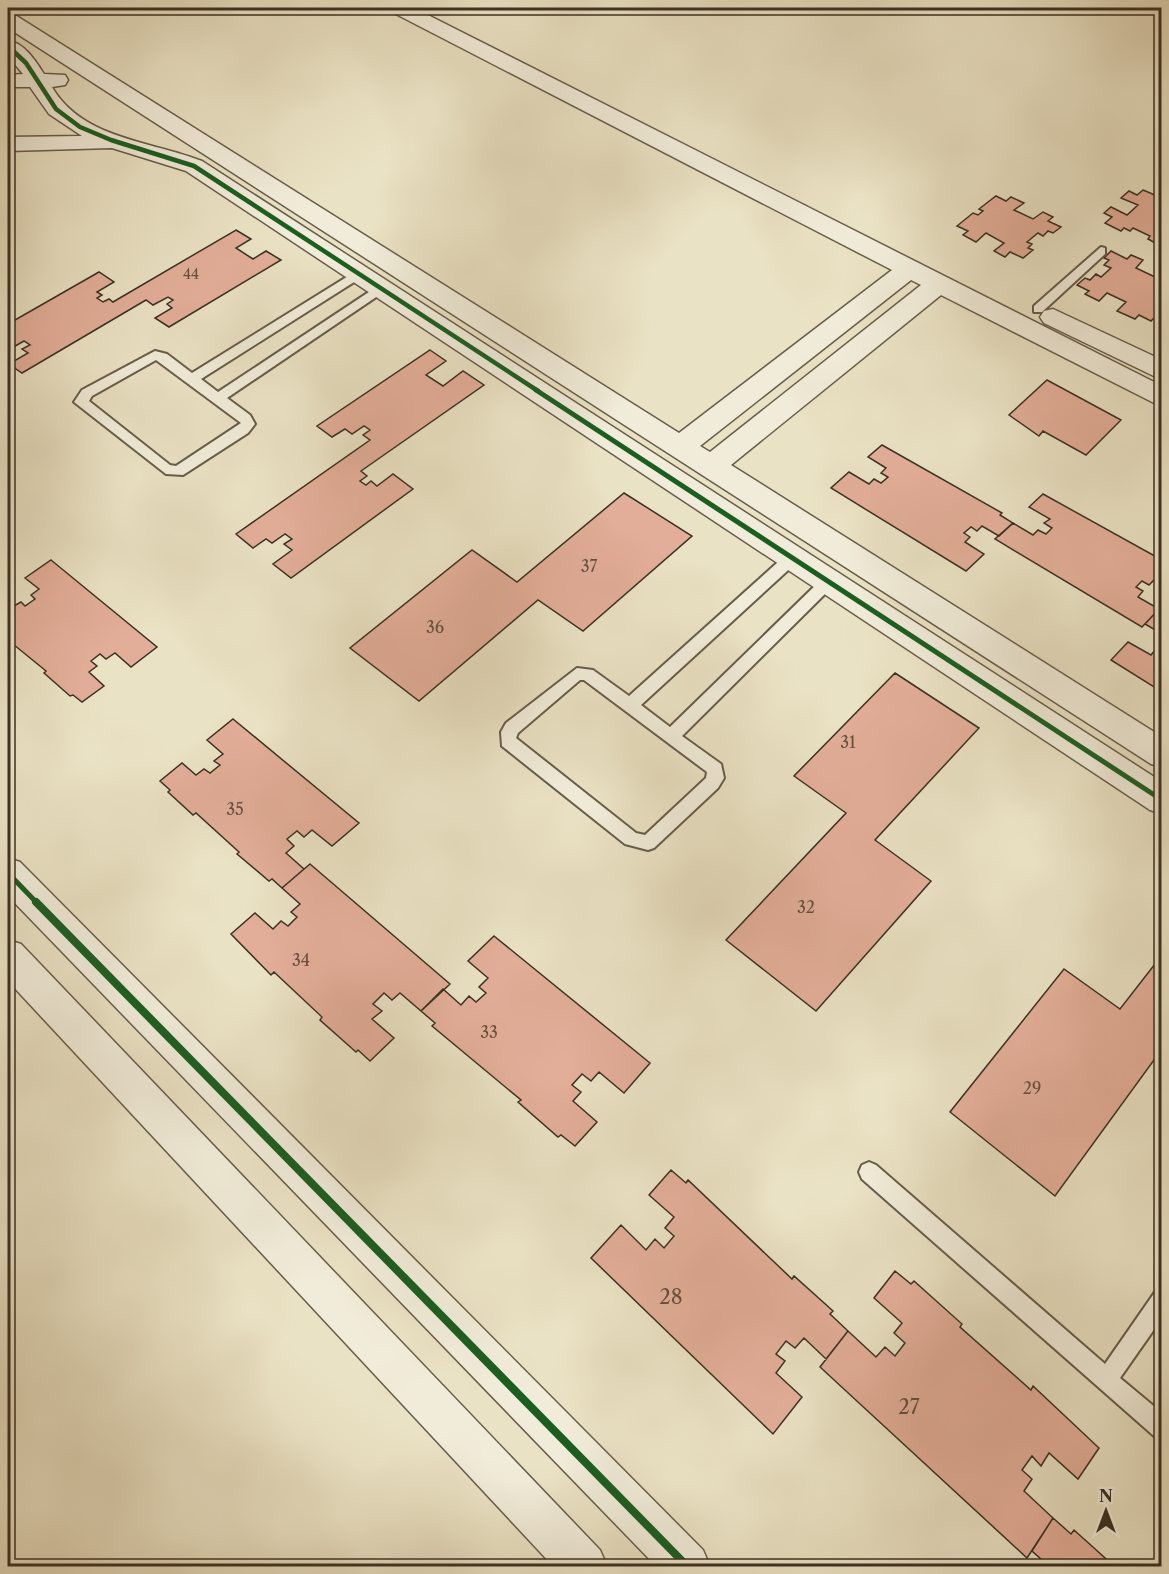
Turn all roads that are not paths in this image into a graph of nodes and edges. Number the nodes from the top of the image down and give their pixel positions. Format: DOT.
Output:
graph roads {
  1 [pos="399,8"];
  2 [pos="441,8"];
  3 [pos="8,19"];
  4 [pos="8,46"];
  5 [pos="8,81"];
  6 [pos="39,81"];
  7 [pos="110,84"];
  8 [pos="169,122"];
  9 [pos="111,142"];
  10 [pos="8,144"];
  11 [pos="1101,251"];
  12 [pos="909,269"];
  13 [pos="358,274"];
  14 [pos="939,284"];
  15 [pos="382,289"];
  16 [pos="1017,299"];
  17 [pos="1161,371"];
  18 [pos="192,379"];
  19 [pos="218,398"];
  20 [pos="1161,398"];
  21 [pos="680,447"];
  22 [pos="710,466"];
  23 [pos="792,558"];
  24 [pos="828,582"];
  25 [pos="630,705"];
  26 [pos="671,736"];
  27 [pos="1161,754"];
  28 [pos="1161,800"];
  29 [pos="8,873"];
  30 [pos="8,956"];
  31 [pos="869,1172"];
  32 [pos="1161,1299"];
  33 [pos="1106,1380"];
  34 [pos="1161,1428"];
  35 [pos="585,1566"];
  36 [pos="687,1566"];
  1 -- 12 [label="street"];
  2 -- 16 [label="street"];
  3 -- 7 [label="street"];
  4 -- 6 [label="street"];
  5 -- 6 [label="street"];
  6 -- 7 [label="street"];
  6 -- 9 [label="street"];
  7 -- 8 [label="street"];
  8 -- 9 [label="street"];
  8 -- 21 [label="street"];
  9 -- 10 [label="street"];
  9 -- 13 [label="street"];
  11 -- 16 [label="lane"];
  12 -- 14 [label="street"];
  12 -- 21 [label="street"];
  13 -- 15 [label="street"];
  13 -- 18 [label="lane"];
  14 -- 20 [label="street"];
  14 -- 22 [label="street"];
  15 -- 19 [label="lane"];
  15 -- 23 [label="street"];
  16 -- 17 [label="street"];
  18 -- 19 [label="lane"];
  18 -- 19 [label="lane"];
  21 -- 22 [label="street"];
  22 -- 27 [label="street"];
  23 -- 24 [label="street"];
  23 -- 25 [label="lane"];
  24 -- 26 [label="lane"];
  24 -- 28 [label="street"];
  25 -- 26 [label="lane"];
  25 -- 26 [label="lane"];
  29 -- 36 [label="street"];
  30 -- 35 [label="street"];
  31 -- 33 [label="lane"];
  32 -- 33 [label="lane"];
  33 -- 34 [label="lane"];
}
